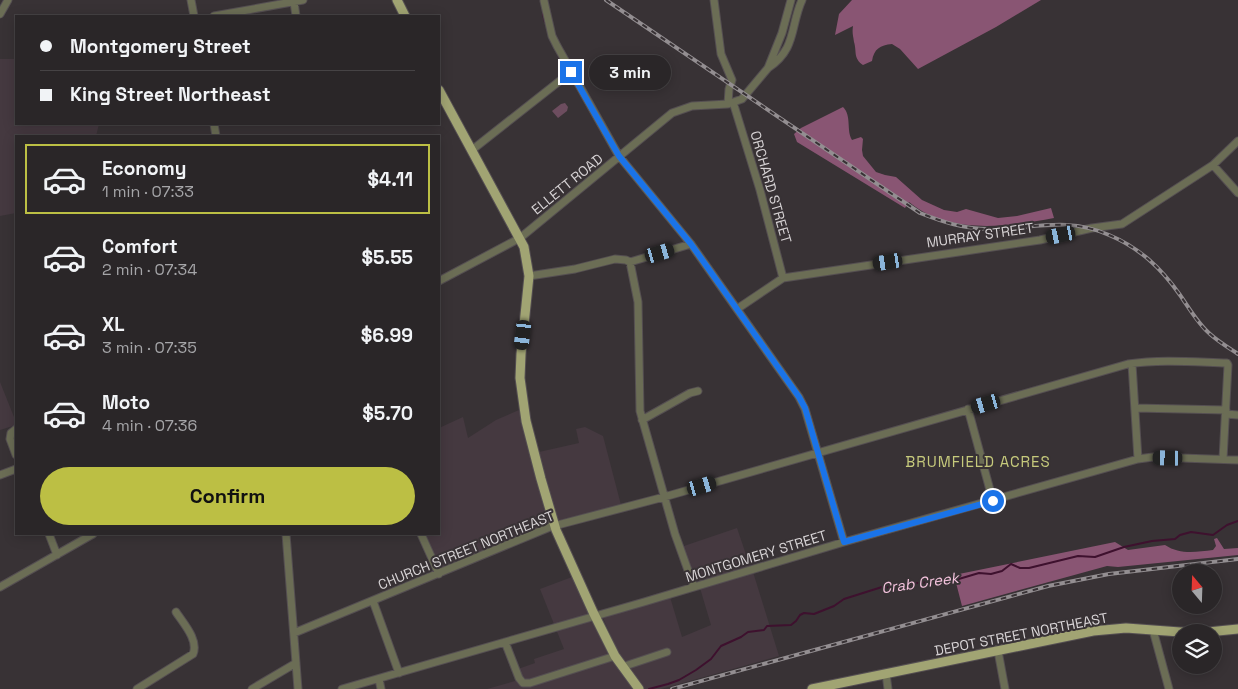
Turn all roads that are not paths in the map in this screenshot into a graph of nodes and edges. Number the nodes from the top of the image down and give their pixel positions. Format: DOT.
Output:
graph roads {
  1 [pos="8,0"];
  2 [pos="191,0"];
  3 [pos="303,0"];
  4 [pos="397,0"];
  5 [pos="714,0"];
  6 [pos="791,0"];
  7 [pos="802,0"];
  8 [pos="544,1"];
  9 [pos="294,2"];
  10 [pos="0,14"];
  11 [pos="194,15"];
  12 [pos="220,15"];
  13 [pos="296,15"];
  14 [pos="404,15"];
  15 [pos="768,68"];
  16 [pos="571,72"];
  17 [pos="440,92"];
  18 [pos="731,103"];
  19 [pos="1238,141"];
  20 [pos="472,150"];
  21 [pos="619,156"];
  22 [pos="1213,165"];
  23 [pos="1238,193"];
  24 [pos="520,238"];
  25 [pos="691,244"];
  26 [pos="630,262"];
  27 [pos="530,276"];
  28 [pos="783,278"];
  29 [pos="440,279"];
  30 [pos="737,309"];
  31 [pos="1132,364"];
  32 [pos="698,391"];
  33 [pos="1135,408"];
  34 [pos="968,410"];
  35 [pos="1226,412"];
  36 [pos="1238,416"];
  37 [pos="642,420"];
  38 [pos="15,429"];
  39 [pos="15,452"];
  40 [pos="818,452"];
  41 [pos="1138,459"];
  42 [pos="1223,459"];
  43 [pos="1238,460"];
  44 [pos="15,469"];
  45 [pos="0,475"];
  46 [pos="664,497"];
  47 [pos="993,501"];
  48 [pos="555,526"];
  49 [pos="49,535"];
  50 [pos="90,535"];
  51 [pos="286,535"];
  52 [pos="421,535"];
  53 [pos="844,542"];
  54 [pos="56,555"];
  55 [pos="439,574"];
  56 [pos="0,587"];
  57 [pos="694,587"];
  58 [pos="373,601"];
  59 [pos="176,612"];
  60 [pos="595,616"];
  61 [pos="1238,629"];
  62 [pos="1153,630"];
  63 [pos="294,634"];
  64 [pos="505,642"];
  65 [pos="998,651"];
  66 [pos="667,652"];
  67 [pos="615,656"];
  68 [pos="296,663"];
  69 [pos="622,667"];
  70 [pos="399,673"];
  71 [pos="886,674"];
  72 [pos="379,679"];
  73 [pos="137,689"];
  74 [pos="252,689"];
  75 [pos="298,689"];
  76 [pos="342,689"];
  77 [pos="381,689"];
  78 [pos="639,689"];
  79 [pos="812,689"];
  80 [pos="888,689"];
  81 [pos="1006,689"];
  82 [pos="1168,689"];
  1 -- 10 [label="street"];
  2 -- 11 [label="street"];
  3 -- 9 [label="street"];
  4 -- 14 [label="main road"];
  5 -- 18 [label="street, ORCHARD STREET"];
  6 -- 15 [label="street"];
  7 -- 15 [label="street"];
  8 -- 16 [label="street"];
  9 -- 12 [label="street"];
  9 -- 13 [label="street"];
  15 -- 18 [label="street"];
  16 -- 20 [label="street"];
  16 -- 21 [label="street"];
  17 -- 20 [label="main road"];
  18 -- 21 [label="street, ELLETT ROAD"];
  18 -- 28 [label="street, ORCHARD STREET"];
  19 -- 22 [label="street, MURRAY STREET"];
  20 -- 24 [label="main road"];
  21 -- 24 [label="street, ELLETT ROAD"];
  21 -- 25 [label="street"];
  22 -- 23 [label="street"];
  22 -- 28 [label="street, MURRAY STREET"];
  24 -- 27 [label="main road"];
  24 -- 29 [label="street, ELLETT ROAD"];
  25 -- 26 [label="street"];
  25 -- 30 [label="street"];
  26 -- 27 [label="street"];
  26 -- 37 [label="street"];
  27 -- 48 [label="main road"];
  28 -- 30 [label="street, MURRAY STREET"];
  30 -- 40 [label="street"];
  31 -- 33 [label="street"];
  31 -- 34 [label="street, CHURCH STREET NORTHEAST"];
  31 -- 35 [label="street, CHURCH STREET NORTHEAST"];
  32 -- 37 [label="street"];
  33 -- 35 [label="street"];
  33 -- 41 [label="street"];
  34 -- 40 [label="street, CHURCH STREET NORTHEAST"];
  34 -- 47 [label="street"];
  35 -- 36 [label="street"];
  35 -- 42 [label="street"];
  37 -- 46 [label="street"];
  38 -- 39 [label="street"];
  40 -- 46 [label="street, CHURCH STREET NORTHEAST"];
  40 -- 53 [label="street"];
  41 -- 42 [label="street, MONTGOMERY STREET"];
  41 -- 47 [label="street, MONTGOMERY STREET"];
  42 -- 43 [label="street, MONTGOMERY STREET"];
  44 -- 45 [label="street"];
  46 -- 48 [label="street, CHURCH STREET NORTHEAST"];
  46 -- 57 [label="street"];
  47 -- 53 [label="street, MONTGOMERY STREET"];
  48 -- 55 [label="street, CHURCH STREET NORTHEAST"];
  48 -- 60 [label="main road"];
  49 -- 54 [label="street"];
  50 -- 54 [label="street"];
  51 -- 63 [label="street"];
  52 -- 55 [label="street"];
  53 -- 57 [label="street, MONTGOMERY STREET"];
  54 -- 56 [label="street"];
  55 -- 58 [label="street, CHURCH STREET NORTHEAST"];
  57 -- 60 [label="street, MONTGOMERY STREET"];
  58 -- 63 [label="street, CHURCH STREET NORTHEAST"];
  58 -- 70 [label="street"];
  59 -- 73 [label="street"];
  60 -- 64 [label="street, MONTGOMERY STREET"];
  60 -- 67 [label="main road"];
  61 -- 62 [label="main road, DEPOT STREET NORTHEAST"];
  62 -- 65 [label="main road, DEPOT STREET NORTHEAST"];
  62 -- 82 [label="street"];
  63 -- 68 [label="street"];
  64 -- 67 [label="street"];
  64 -- 70 [label="street, MONTGOMERY STREET"];
  65 -- 71 [label="main road, DEPOT STREET NORTHEAST"];
  65 -- 81 [label="street"];
  66 -- 69 [label="street"];
  67 -- 69 [label="main road"];
  68 -- 74 [label="street"];
  68 -- 75 [label="street"];
  69 -- 78 [label="main road"];
  70 -- 72 [label="street, MONTGOMERY STREET"];
  71 -- 79 [label="main road, DEPOT STREET NORTHEAST"];
  71 -- 80 [label="street"];
  72 -- 76 [label="street, MONTGOMERY STREET"];
  72 -- 77 [label="street"];
}
